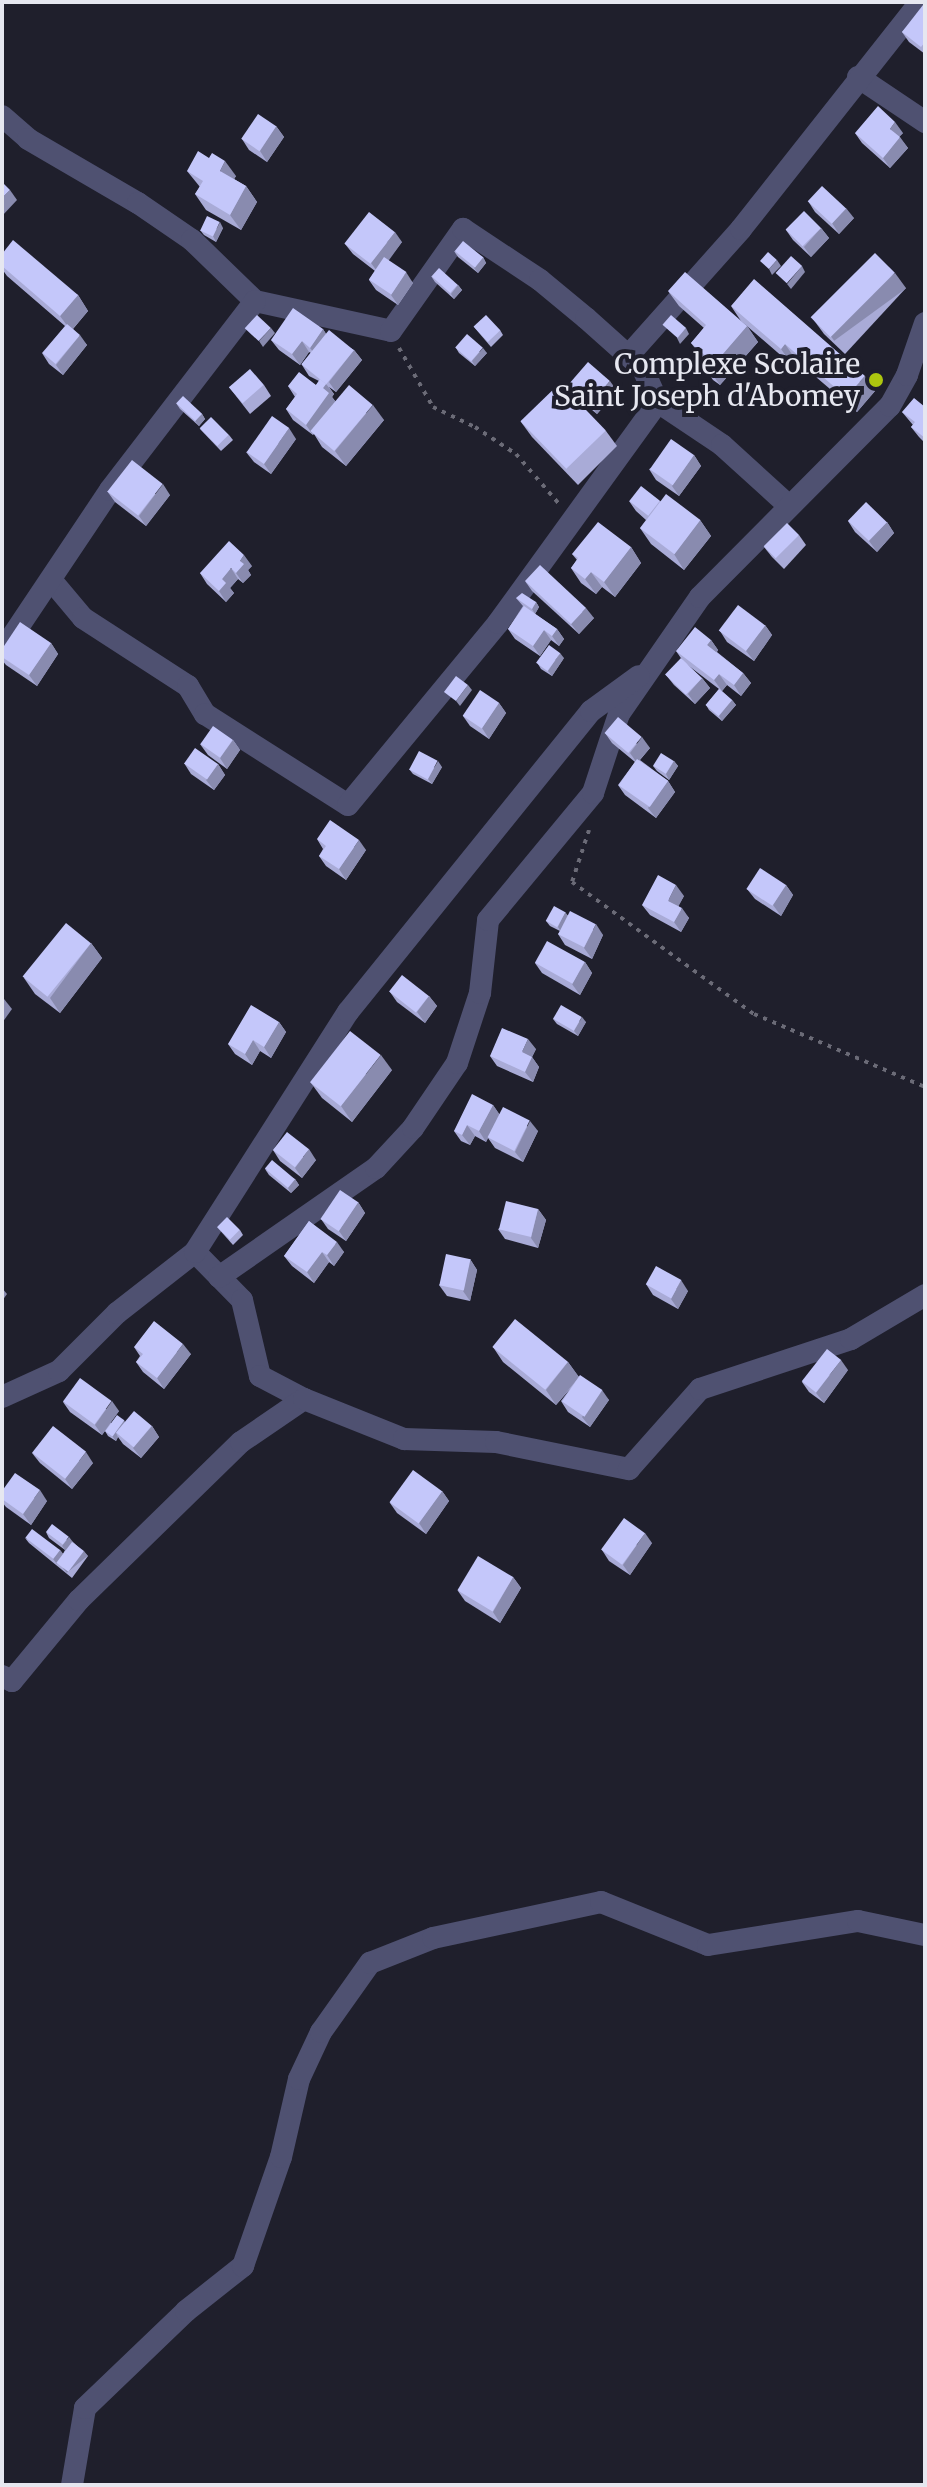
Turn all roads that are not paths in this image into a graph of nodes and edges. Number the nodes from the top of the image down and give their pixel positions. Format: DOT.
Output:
graph roads {
  1 [pos="920,2"];
  2 [pos="858,77"];
  3 [pos="2,116"];
  4 [pos="925,122"];
  5 [pos="255,301"];
  6 [pos="925,323"];
  7 [pos="628,356"];
  8 [pos="916,382"];
  9 [pos="658,402"];
  10 [pos="789,506"];
  11 [pos="52,581"];
  12 [pos="3,649"];
  13 [pos="651,667"];
  14 [pos="195,1252"];
  15 [pos="219,1277"];
  16 [pos="925,1295"];
  17 [pos="2,1397"];
  18 [pos="304,1399"];
  19 [pos="2,1676"];
  20 [pos="925,1935"];
  21 [pos="72,2485"];
  1 -- 2 [label="street"];
  2 -- 4 [label="street"];
  2 -- 7 [label="street"];
  3 -- 5 [label="street"];
  5 -- 7 [label="street"];
  5 -- 11 [label="street"];
  6 -- 8 [label="street"];
  7 -- 9 [label="street"];
  8 -- 10 [label="street"];
  9 -- 10 [label="street"];
  9 -- 11 [label="street"];
  10 -- 13 [label="street"];
  11 -- 12 [label="street"];
  13 -- 14 [label="street"];
  13 -- 15 [label="street"];
  14 -- 15 [label="street"];
  14 -- 17 [label="street"];
  15 -- 18 [label="street"];
  16 -- 18 [label="street"];
  18 -- 19 [label="street"];
  20 -- 21 [label="street"];
}
